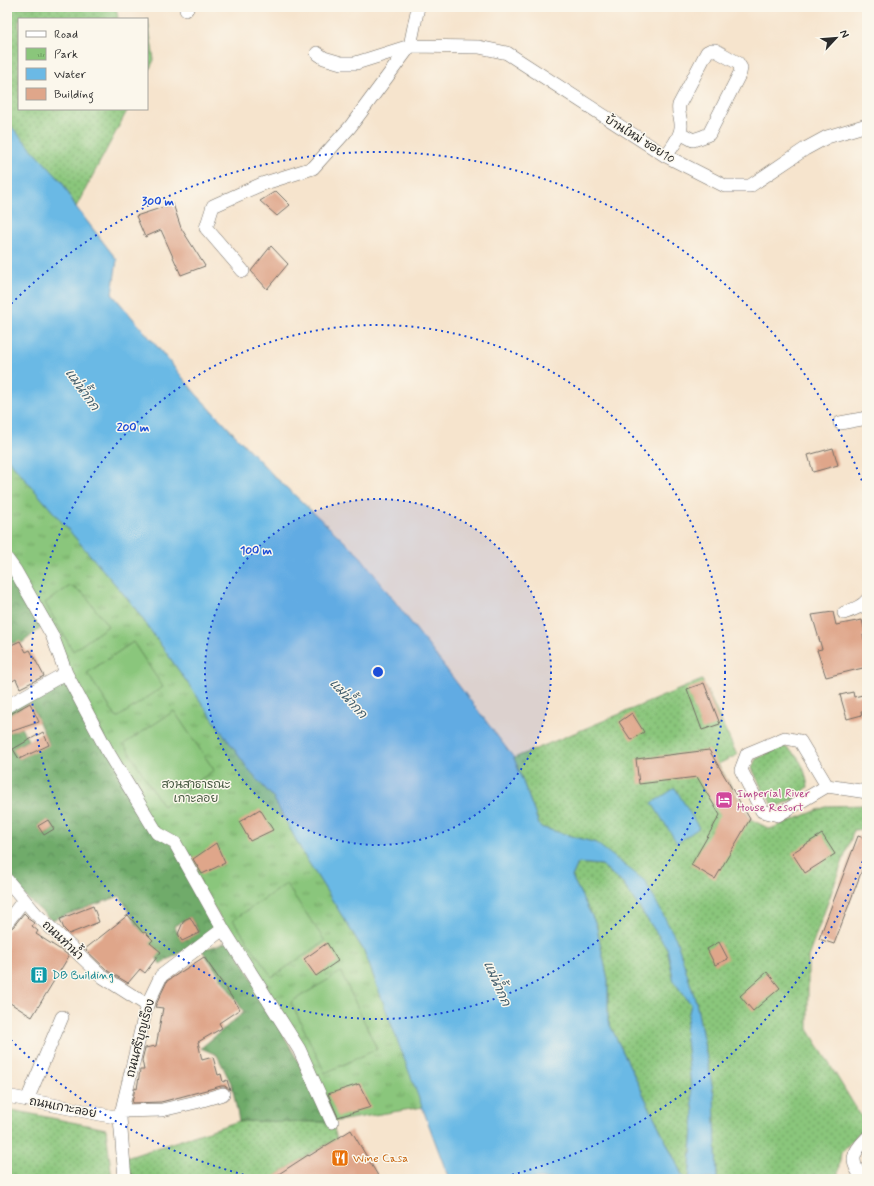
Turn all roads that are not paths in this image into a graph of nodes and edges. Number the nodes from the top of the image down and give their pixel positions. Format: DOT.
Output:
graph roads {
  1 [pos="418,7"];
  2 [pos="410,46"];
  3 [pos="317,53"];
  4 [pos="867,125"];
  5 [pos="680,133"];
  6 [pos="666,156"];
  7 [pos="243,271"];
  8 [pos="867,418"];
  9 [pos="840,423"];
  10 [pos="7,559"];
  11 [pos="867,600"];
  12 [pos="844,613"];
  13 [pos="66,673"];
  14 [pos="7,706"];
  15 [pos="827,786"];
  16 [pos="867,792"];
  17 [pos="7,880"];
  18 [pos="24,900"];
  19 [pos="7,922"];
  20 [pos="223,929"];
  21 [pos="147,1005"];
  22 [pos="62,1017"];
  23 [pos="223,1094"];
  24 [pos="7,1096"];
  25 [pos="27,1100"];
  26 [pos="121,1115"];
  27 [pos="332,1122"];
  28 [pos="867,1138"];
  29 [pos="124,1179"];
  30 [pos="863,1179"];
  1 -- 2 [label="street"];
  2 -- 3 [label="street, บ้านใหม่ ซอย10"];
  2 -- 6 [label="street, บ้านใหม่ ซอย10"];
  2 -- 7 [label="street"];
  4 -- 6 [label="street, บ้านใหม่ ซอย10"];
  5 -- 5 [label="street"];
  5 -- 6 [label="street"];
  8 -- 9 [label="street"];
  10 -- 13 [label="street"];
  11 -- 12 [label="street"];
  13 -- 14 [label="street"];
  13 -- 20 [label="street"];
  15 -- 15 [label="street"];
  15 -- 16 [label="street"];
  17 -- 18 [label="street, ถนนท่าน้ำ"];
  18 -- 19 [label="street"];
  18 -- 21 [label="street, ถนนท่าน้ำ"];
  20 -- 21 [label="street, ถนนศรีบุญเรือง"];
  20 -- 27 [label="street"];
  21 -- 26 [label="street, ถนนศรีบุญเรือง"];
  22 -- 25 [label="street"];
  23 -- 26 [label="street, ถนนเกาะลอย"];
  24 -- 25 [label="street, ถนนเกาะลอย"];
  25 -- 26 [label="street, ถนนเกาะลอย"];
  26 -- 29 [label="street, ถนนศรีบุญเรือง"];
  28 -- 30 [label="street"];
}
